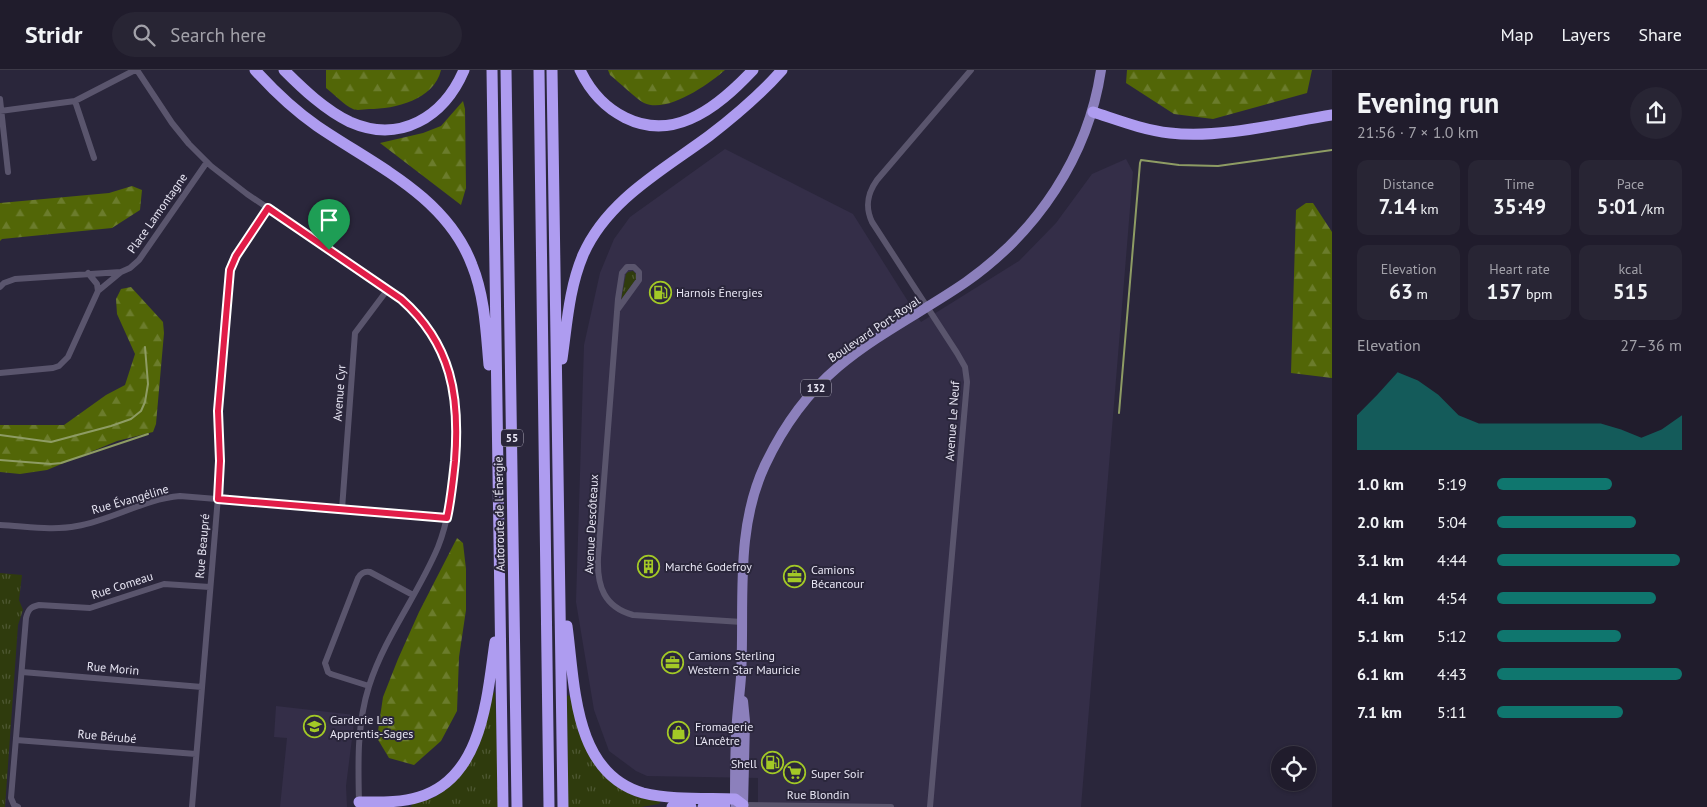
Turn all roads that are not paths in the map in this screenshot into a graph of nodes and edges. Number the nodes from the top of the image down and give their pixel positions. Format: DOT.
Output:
graph roads {
  1 [pos="136,70"];
  2 [pos="255,70"];
  3 [pos="284,70"];
  4 [pos="464,70"];
  5 [pos="492,70"];
  6 [pos="506,70"];
  7 [pos="538,70"];
  8 [pos="552,70"];
  9 [pos="580,70"];
  10 [pos="753,70"];
  11 [pos="782,70"];
  12 [pos="971,70"];
  13 [pos="1101,70"];
  14 [pos="0,99"];
  15 [pos="75,101"];
  16 [pos="1,111"];
  17 [pos="1092,112"];
  18 [pos="1332,115"];
  19 [pos="94,158"];
  20 [pos="207,162"];
  21 [pos="8,172"];
  22 [pos="268,208"];
  23 [pos="121,272"];
  24 [pos="88,273"];
  25 [pos="0,286"];
  26 [pos="388,289"];
  27 [pos="98,290"];
  28 [pos="927,307"];
  29 [pos="618,309"];
  30 [pos="0,373"];
  31 [pos="557,391"];
  32 [pos="497,443"];
  33 [pos="218,499"];
  34 [pos="342,509"];
  35 [pos="447,518"];
  36 [pos="0,524"];
  37 [pos="560,569"];
  38 [pos="210,587"];
  39 [pos="413,595"];
  40 [pos="500,606"];
  41 [pos="742,622"];
  42 [pos="22,672"];
  43 [pos="369,686"];
  44 [pos="202,687"];
  45 [pos="16,740"];
  46 [pos="196,754"];
  47 [pos="359,802"];
  48 [pos="739,805"];
  49 [pos="16,806"];
  50 [pos="192,807"];
  51 [pos="503,807"];
  52 [pos="517,807"];
  53 [pos="549,807"];
  54 [pos="563,807"];
  55 [pos="672,807"];
  56 [pos="691,807"];
  57 [pos="703,807"];
  58 [pos="725,807"];
  59 [pos="892,807"];
  60 [pos="930,807"];
  1 -- 15 [label="street"];
  1 -- 20 [label="street"];
  2 -- 32 [label="highway"];
  3 -- 4 [label="highway"];
  5 -- 32 [label="highway"];
  6 -- 52 [label="highway, Autoroute de l'Énergie / 55"];
  7 -- 53 [label="highway"];
  8 -- 31 [label="highway"];
  9 -- 10 [label="highway"];
  11 -- 31 [label="highway"];
  12 -- 28 [label="street, Avenue Le Neuf"];
  13 -- 17 [label="main road, Boulevard Port-Royal / 132"];
  14 -- 16 [label="street"];
  15 -- 16 [label="street"];
  15 -- 19 [label="street"];
  16 -- 21 [label="street"];
  17 -- 18 [label="highway"];
  17 -- 28 [label="main road, Boulevard Port-Royal / 132"];
  20 -- 22 [label="street"];
  20 -- 23 [label="street, Place Lamontagne"];
  22 -- 26 [label="street"];
  22 -- 33 [label="street, Rue Beaupré"];
  23 -- 24 [label="street"];
  23 -- 27 [label="street, Place Lamontagne"];
  24 -- 25 [label="street"];
  24 -- 27 [label="street"];
  26 -- 34 [label="street, Avenue Cyr"];
  26 -- 35 [label="street"];
  27 -- 30 [label="street, Place Lamontagne"];
  28 -- 41 [label="main road, Boulevard Port-Royal / 132"];
  28 -- 60 [label="street, Avenue Le Neuf"];
  29 -- 29 [label="street, Avenue Descôteaux"];
  29 -- 41 [label="street, Avenue Descôteaux"];
  31 -- 37 [label="highway"];
  32 -- 40 [label="highway"];
  33 -- 34 [label="street, Rue Évangéline"];
  33 -- 36 [label="street, Rue Évangéline"];
  33 -- 38 [label="street, Rue Beaupré"];
  34 -- 35 [label="street, Rue Évangéline"];
  35 -- 39 [label="street"];
  37 -- 48 [label="highway"];
  37 -- 54 [label="highway"];
  38 -- 42 [label="street, Rue Comeau"];
  38 -- 44 [label="street, Rue Beaupré"];
  39 -- 43 [label="street"];
  39 -- 43 [label="street"];
  40 -- 47 [label="highway"];
  40 -- 51 [label="highway"];
  41 -- 48 [label="main road, Boulevard Port-Royal / 132"];
  42 -- 44 [label="street, Rue Morin"];
  42 -- 45 [label="street, Rue Comeau"];
  43 -- 47 [label="street"];
  44 -- 46 [label="street, Rue Beaupré"];
  45 -- 46 [label="street, Rue Bérubé"];
  45 -- 49 [label="street, Rue Comeau"];
  46 -- 50 [label="street, Rue Beaupré"];
  48 -- 59 [label="street, Rue Blondin"];
  55 -- 56 [label="highway"];
  57 -- 58 [label="highway"];
}
